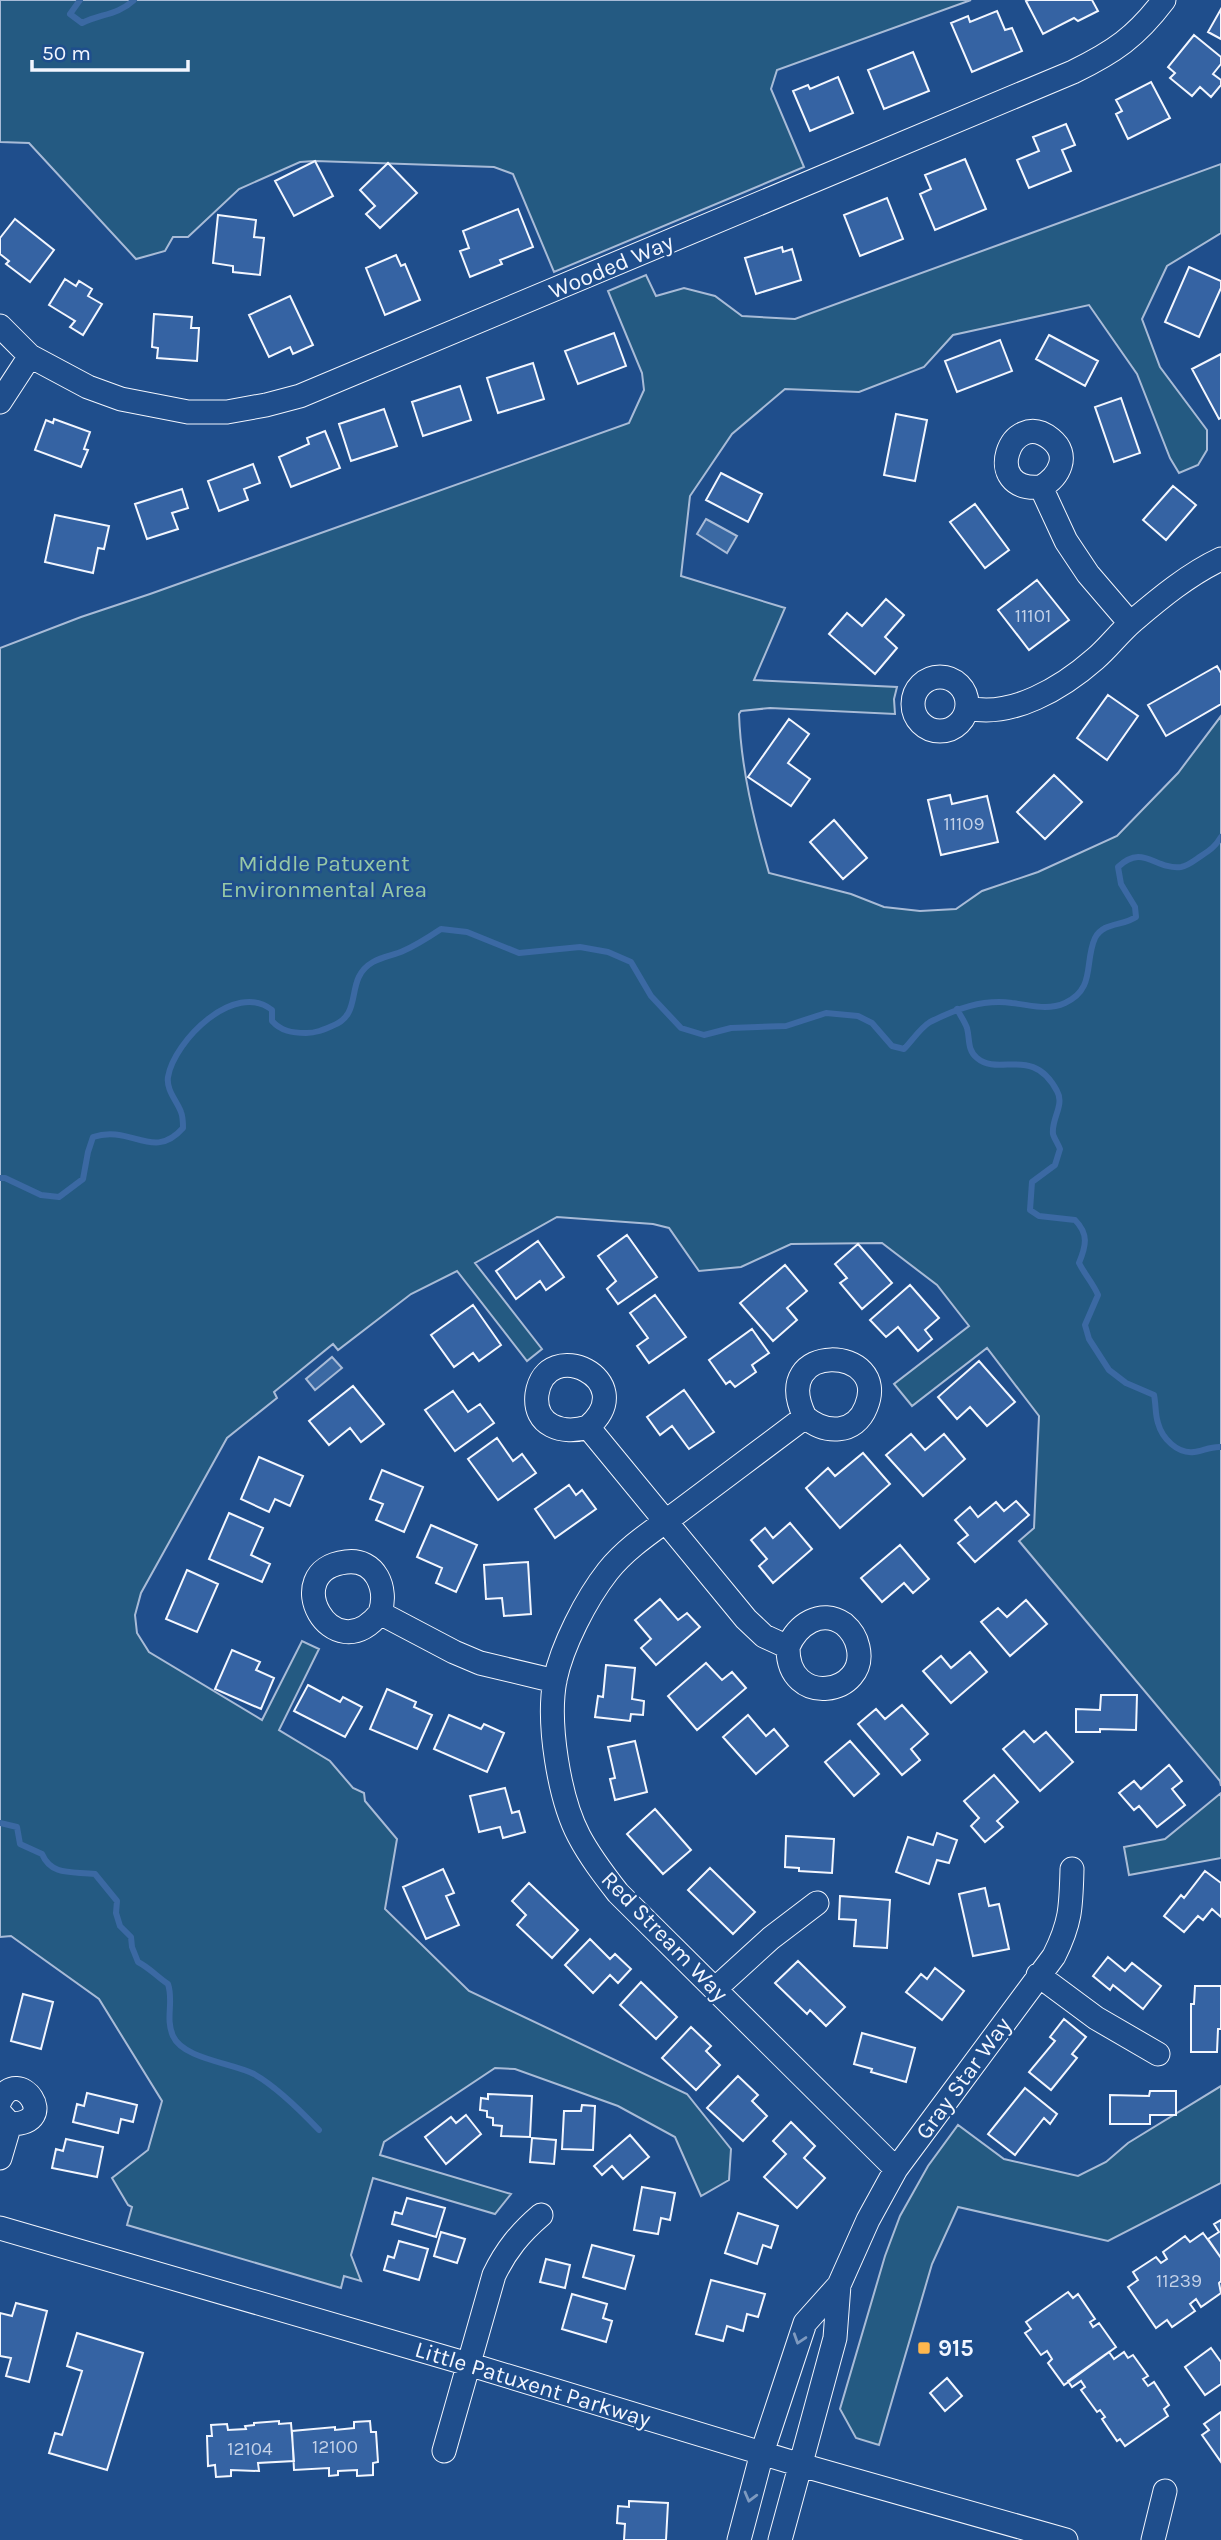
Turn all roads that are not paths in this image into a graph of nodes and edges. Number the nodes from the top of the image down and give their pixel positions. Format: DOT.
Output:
graph roads {
  1 [pos="1164,0"];
  2 [pos="0,326"];
  3 [pos="30,356"];
  4 [pos="0,402"];
  5 [pos="1041,487"];
  6 [pos="1221,559"];
  7 [pos="1130,623"];
  8 [pos="968,708"];
  9 [pos="804,1417"];
  10 [pos="588,1427"];
  11 [pos="666,1522"];
  12 [pos="380,1613"];
  13 [pos="788,1647"];
  14 [pos="555,1681"];
  15 [pos="1072,1869"];
  16 [pos="817,1903"];
  17 [pos="1038,1975"];
  18 [pos="715,1989"];
  19 [pos="1158,2054"];
  20 [pos="0,2101"];
  21 [pos="5,2119"];
  22 [pos="0,2158"];
  23 [pos="896,2169"];
  24 [pos="541,2215"];
  25 [pos="0,2228"];
  26 [pos="839,2285"];
  27 [pos="468,2364"];
  28 [pos="444,2451"];
  29 [pos="762,2453"];
  30 [pos="801,2465"];
  31 [pos="1165,2491"];
  32 [pos="739,2540"];
  33 [pos="780,2540"];
  34 [pos="1066,2540"];
  35 [pos="1153,2540"];
  1 -- 3 [label="street, Wooded Way"];
  2 -- 3 [label="street, Wooded Way"];
  3 -- 4 [label="street"];
  5 -- 7 [label="street"];
  6 -- 7 [label="street"];
  7 -- 8 [label="street"];
  9 -- 11 [label="street, Red Stream Way"];
  10 -- 11 [label="street"];
  11 -- 13 [label="street"];
  11 -- 14 [label="street, Red Stream Way"];
  12 -- 14 [label="street"];
  14 -- 18 [label="street, Red Stream Way"];
  15 -- 17 [label="street, Gray Star Way"];
  16 -- 18 [label="street"];
  17 -- 19 [label="street"];
  17 -- 23 [label="street, Gray Star Way"];
  18 -- 23 [label="street, Red Stream Way"];
  20 -- 21 [label="street"];
  21 -- 22 [label="street"];
  23 -- 26 [label="street, Gray Star Way"];
  24 -- 27 [label="street"];
  25 -- 27 [label="street, Little Patuxent Parkway"];
  26 -- 29 [label="street, Gray Star Way, one-way"];
  26 -- 30 [label="street, Gray Star Way"];
  27 -- 28 [label="street"];
  27 -- 29 [label="street, Little Patuxent Parkway"];
  29 -- 30 [label="street, Little Patuxent Parkway"];
  29 -- 32 [label="street, Gray Star Way, one-way"];
  30 -- 33 [label="street, Gray Star Way"];
  30 -- 34 [label="street, Little Patuxent Parkway"];
  31 -- 35 [label="street"];
}
